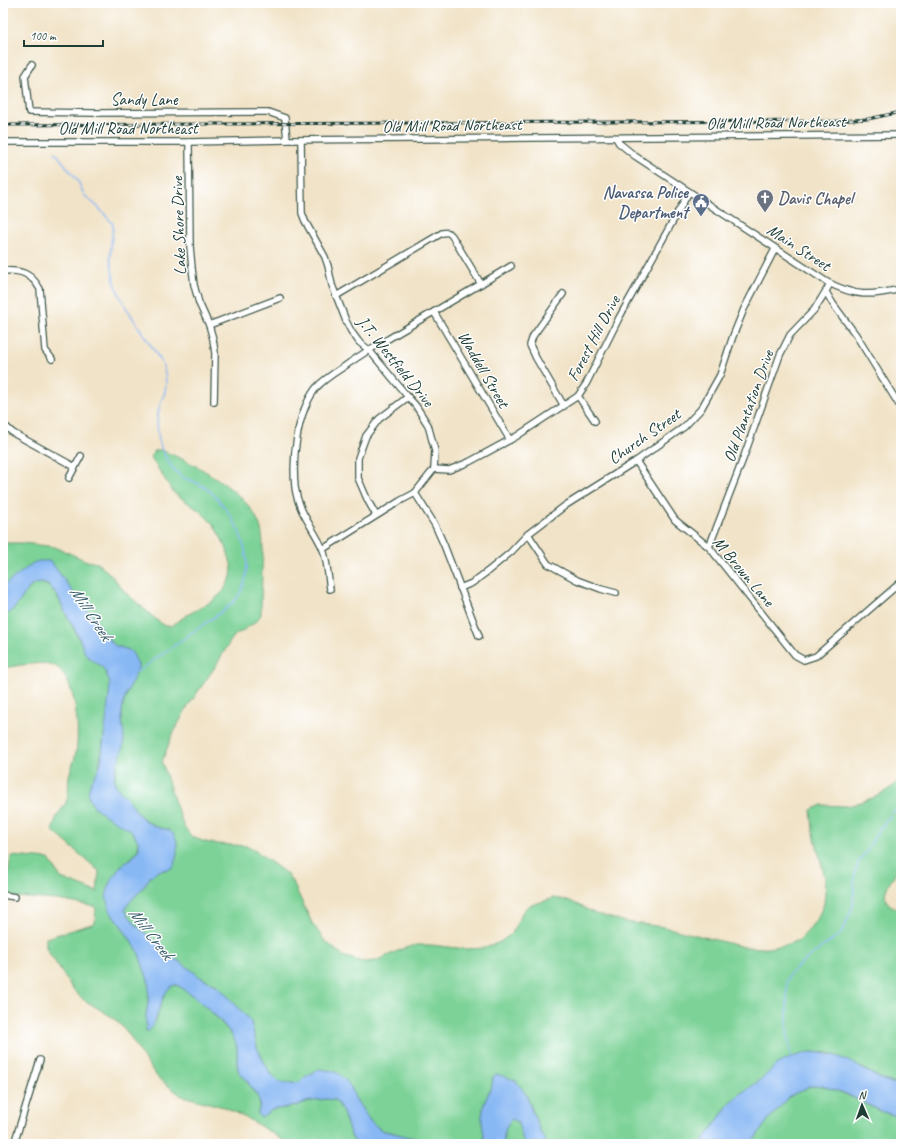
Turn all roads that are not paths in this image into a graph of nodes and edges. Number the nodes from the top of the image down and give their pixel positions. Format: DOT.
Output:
graph roads {
  1 [pos="32,65"];
  2 [pos="901,135"];
  3 [pos="616,138"];
  4 [pos="287,140"];
  5 [pos="301,140"];
  6 [pos="3,142"];
  7 [pos="189,142"];
  8 [pos="689,192"];
  9 [pos="775,249"];
  10 [pos="511,266"];
  11 [pos="3,271"];
  12 [pos="481,284"];
  13 [pos="830,284"];
  14 [pos="901,289"];
  15 [pos="826,292"];
  16 [pos="563,294"];
  17 [pos="336,296"];
  18 [pos="280,298"];
  19 [pos="434,312"];
  20 [pos="209,325"];
  21 [pos="369,350"];
  22 [pos="52,359"];
  23 [pos="578,396"];
  24 [pos="408,397"];
  25 [pos="214,402"];
  26 [pos="564,406"];
  27 [pos="901,408"];
  28 [pos="595,420"];
  29 [pos="3,424"];
  30 [pos="510,440"];
  31 [pos="81,456"];
  32 [pos="636,461"];
  33 [pos="75,467"];
  34 [pos="434,469"];
  35 [pos="69,478"];
  36 [pos="415,493"];
  37 [pos="376,515"];
  38 [pos="528,534"];
  39 [pos="709,547"];
  40 [pos="323,549"];
  41 [pos="901,582"];
  42 [pos="460,588"];
  43 [pos="330,589"];
  44 [pos="616,592"];
  45 [pos="479,636"];
  46 [pos="3,895"];
  47 [pos="15,897"];
  48 [pos="40,1060"];
  49 [pos="14,1144"];
  1 -- 4 [label="street, Sandy Lane"];
  2 -- 3 [label="street, Old Mill Road Northeast"];
  3 -- 5 [label="street, Old Mill Road Northeast"];
  3 -- 8 [label="street, Main Street"];
  4 -- 5 [label="street, Old Mill Road Northeast"];
  4 -- 7 [label="street, Old Mill Road Northeast"];
  5 -- 17 [label="street, J.T. Westfield Drive"];
  6 -- 7 [label="street, Old Mill Road Northeast"];
  7 -- 20 [label="street, Lake Shore Drive"];
  8 -- 9 [label="street, Main Street"];
  8 -- 23 [label="street, Forest Hill Drive"];
  9 -- 13 [label="street, Main Street"];
  9 -- 32 [label="street, Church Street"];
  10 -- 12 [label="street"];
  11 -- 22 [label="street"];
  12 -- 17 [label="street"];
  12 -- 19 [label="street"];
  13 -- 14 [label="street, Main Street"];
  13 -- 15 [label="street, Old Plantation Drive"];
  15 -- 27 [label="street"];
  15 -- 39 [label="street, Old Plantation Drive"];
  16 -- 26 [label="street"];
  17 -- 21 [label="street, J.T. Westfield Drive"];
  18 -- 20 [label="street"];
  19 -- 21 [label="street"];
  19 -- 30 [label="street, Waddell Street"];
  20 -- 25 [label="street, Lake Shore Drive"];
  21 -- 24 [label="street, J.T. Westfield Drive"];
  21 -- 40 [label="street"];
  23 -- 26 [label="street, Forest Hill Drive"];
  23 -- 28 [label="street"];
  24 -- 34 [label="street, J.T. Westfield Drive"];
  24 -- 37 [label="street"];
  26 -- 30 [label="street, Forest Hill Drive"];
  29 -- 33 [label="street"];
  30 -- 34 [label="street, Forest Hill Drive"];
  31 -- 33 [label="street"];
  32 -- 38 [label="street, Church Street"];
  32 -- 39 [label="street, M Brown Lane"];
  33 -- 35 [label="street"];
  34 -- 36 [label="street"];
  36 -- 37 [label="street"];
  36 -- 42 [label="street"];
  37 -- 40 [label="street"];
  38 -- 42 [label="street, Church Street"];
  38 -- 44 [label="street"];
  39 -- 41 [label="street, M Brown Lane"];
  40 -- 43 [label="street"];
  42 -- 45 [label="street"];
  46 -- 47 [label="street"];
  48 -- 49 [label="street"];
}
